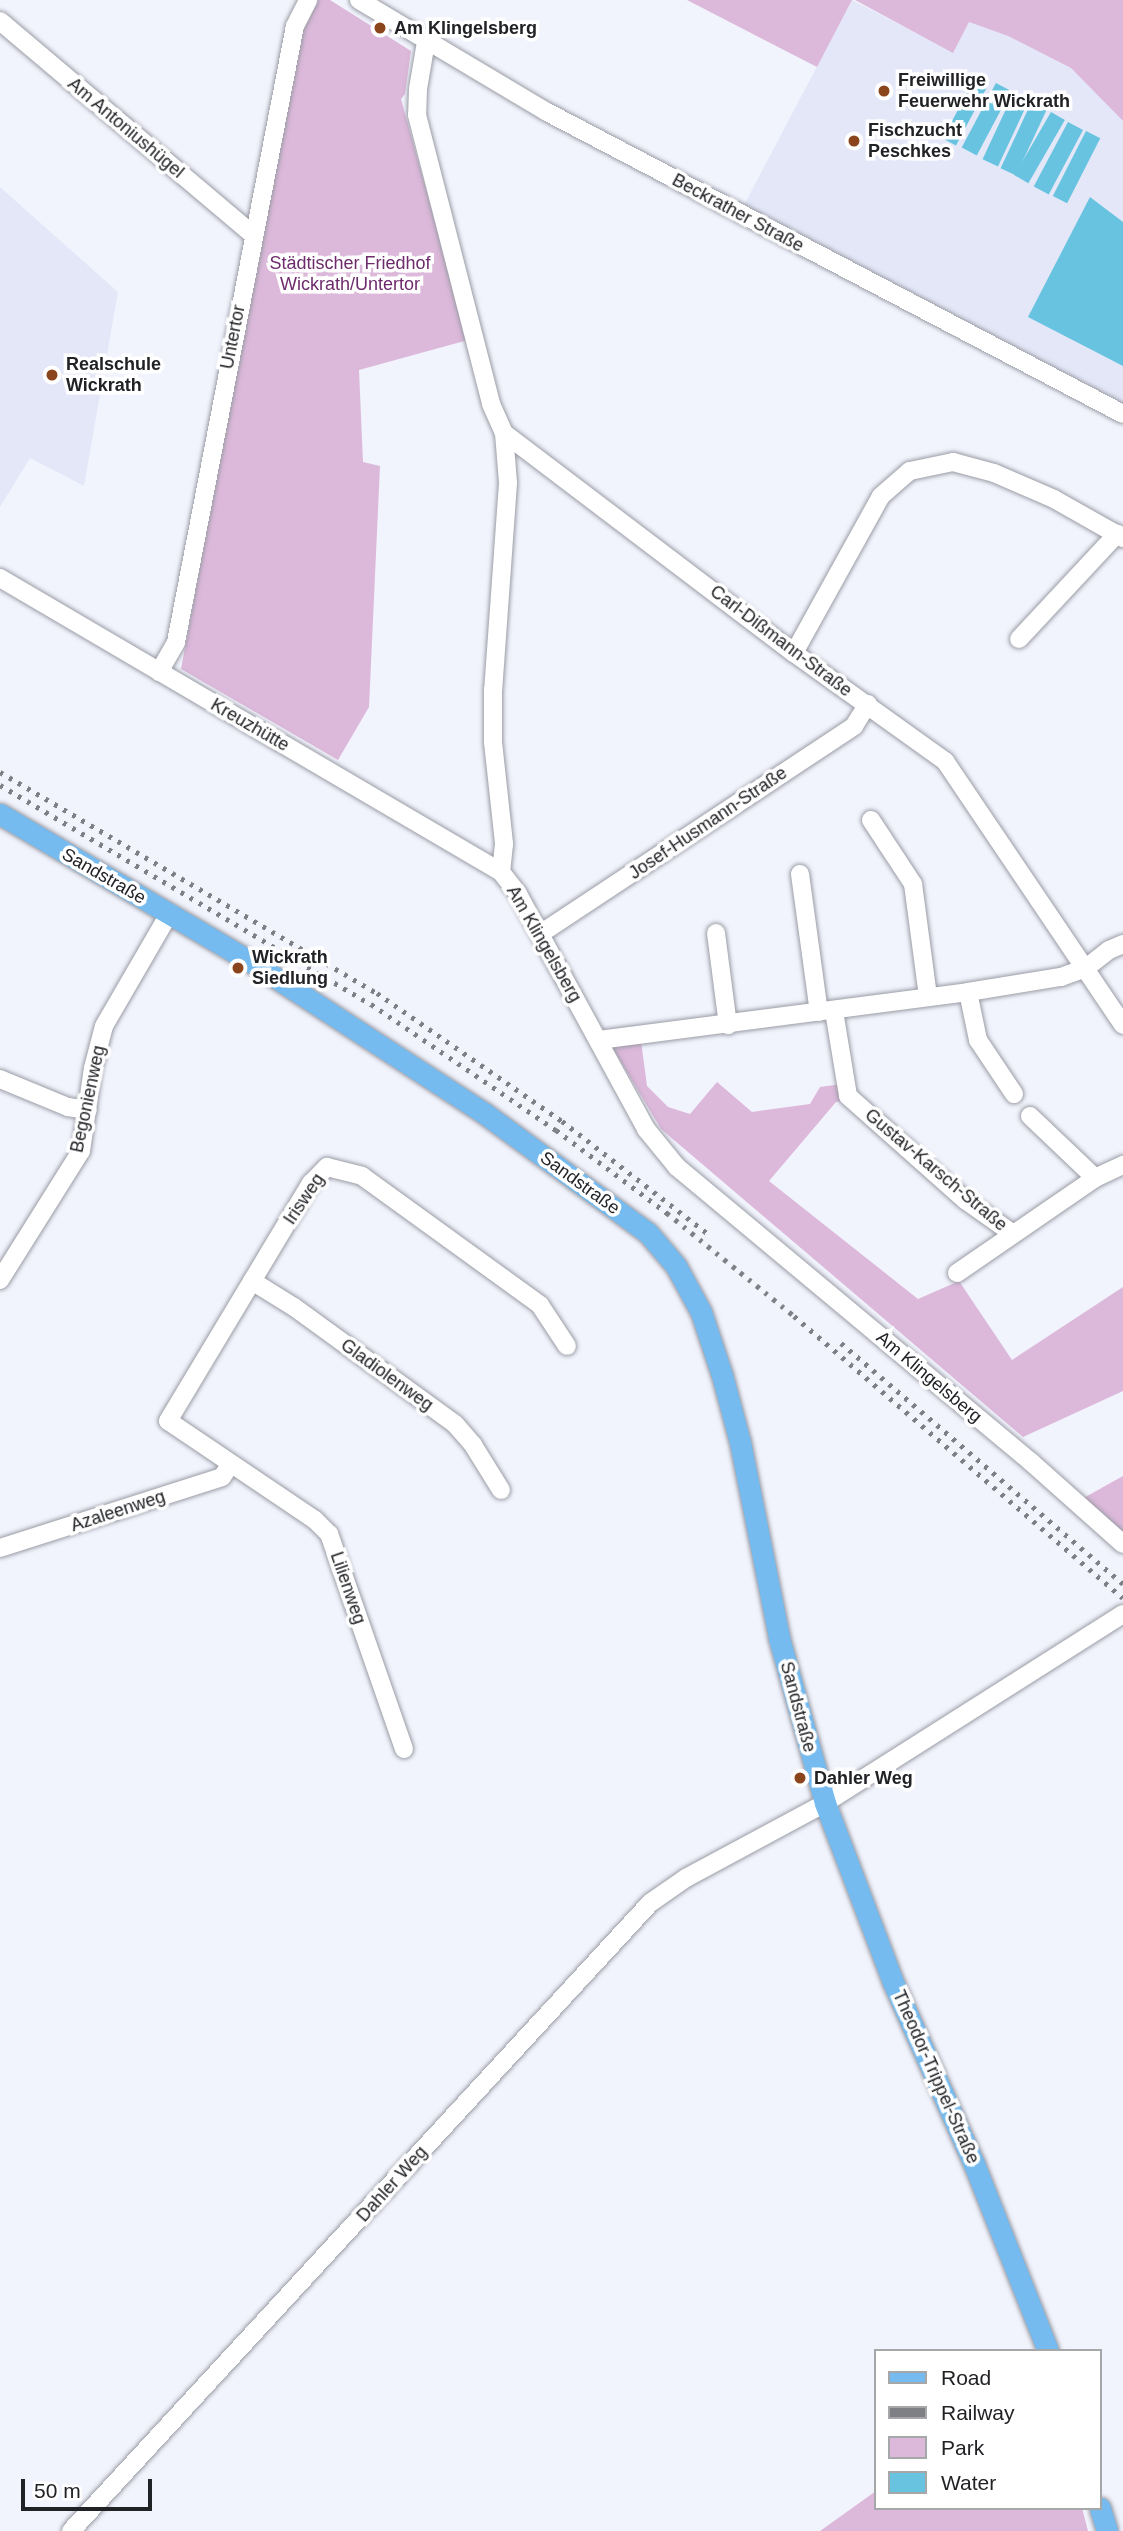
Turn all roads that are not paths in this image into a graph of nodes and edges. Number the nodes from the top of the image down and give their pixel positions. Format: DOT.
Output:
graph roads {
  1 [pos="308,0"];
  2 [pos="359,0"];
  3 [pos="0,21"];
  4 [pos="426,42"];
  5 [pos="253,235"];
  6 [pos="1123,414"];
  7 [pos="504,433"];
  8 [pos="1120,536"];
  9 [pos="0,578"];
  10 [pos="1019,639"];
  11 [pos="794,653"];
  12 [pos="159,672"];
  13 [pos="868,705"];
  14 [pos="0,814"];
  15 [pos="871,820"];
  16 [pos="502,872"];
  17 [pos="800,874"];
  18 [pos="169,914"];
  19 [pos="716,933"];
  20 [pos="540,934"];
  21 [pos="1123,944"];
  22 [pos="1086,968"];
  23 [pos="968,992"];
  24 [pos="929,996"];
  25 [pos="827,1011"];
  26 [pos="728,1025"];
  27 [pos="1123,1025"];
  28 [pos="598,1040"];
  29 [pos="0,1079"];
  30 [pos="1014,1094"];
  31 [pos="88,1110"];
  32 [pos="1030,1116"];
  33 [pos="1123,1166"];
  34 [pos="1095,1178"];
  35 [pos="1012,1233"];
  36 [pos="957,1273"];
  37 [pos="0,1280"];
  38 [pos="252,1281"];
  39 [pos="567,1346"];
  40 [pos="168,1421"];
  41 [pos="230,1465"];
  42 [pos="501,1490"];
  43 [pos="1123,1544"];
  44 [pos="0,1548"];
  45 [pos="1123,1614"];
  46 [pos="404,1749"];
  47 [pos="825,1803"];
  48 [pos="1047,2349"];
  49 [pos="1101,2510"];
  50 [pos="71,2531"];
  51 [pos="1107,2531"];
  1 -- 5 [label="street, Untertor"];
  2 -- 4 [label="street, Beckrather Straße"];
  3 -- 5 [label="street, Am Antoniushügel"];
  4 -- 6 [label="street, Beckrather Straße"];
  4 -- 7 [label="street, Am Klingelsberg"];
  5 -- 12 [label="street, Untertor"];
  7 -- 11 [label="street, Carl-Dißmann-Straße"];
  7 -- 16 [label="street, Am Klingelsberg"];
  8 -- 10 [label="street"];
  8 -- 11 [label="street"];
  9 -- 12 [label="street, Kreuzhütte"];
  11 -- 13 [label="street, Carl-Dißmann-Straße"];
  12 -- 16 [label="street, Kreuzhütte"];
  13 -- 20 [label="street, Josef-Husmann-Straße"];
  13 -- 22 [label="street, Carl-Dißmann-Straße"];
  14 -- 18 [label="main road, Sandstraße"];
  15 -- 24 [label="street"];
  16 -- 20 [label="street, Am Klingelsberg"];
  17 -- 25 [label="street"];
  18 -- 31 [label="street, Begonienweg"];
  18 -- 47 [label="main road, Sandstraße"];
  19 -- 26 [label="street"];
  20 -- 28 [label="street, Am Klingelsberg"];
  21 -- 22 [label="street"];
  22 -- 23 [label="street"];
  22 -- 27 [label="street, Carl-Dißmann-Straße"];
  23 -- 24 [label="street"];
  23 -- 30 [label="street"];
  24 -- 25 [label="street"];
  25 -- 26 [label="street"];
  25 -- 35 [label="street, Gustav-Karsch-Straße"];
  26 -- 28 [label="street"];
  28 -- 43 [label="street, Am Klingelsberg"];
  29 -- 31 [label="street"];
  31 -- 37 [label="street, Begonienweg"];
  32 -- 34 [label="street"];
  33 -- 34 [label="street, Gustav-Karsch-Straße"];
  34 -- 35 [label="street, Gustav-Karsch-Straße"];
  35 -- 36 [label="street"];
  38 -- 39 [label="street, Irisweg"];
  38 -- 40 [label="street, Irisweg"];
  38 -- 42 [label="street, Gladiolenweg"];
  40 -- 41 [label="street, Lilienweg"];
  41 -- 44 [label="street, Azaleenweg"];
  41 -- 46 [label="street, Lilienweg"];
  45 -- 47 [label="street, Dahler Weg"];
  47 -- 48 [label="main road, Theodor-Trippel-Straße"];
  47 -- 50 [label="street, Dahler Weg"];
  49 -- 51 [label="main road"];
}
